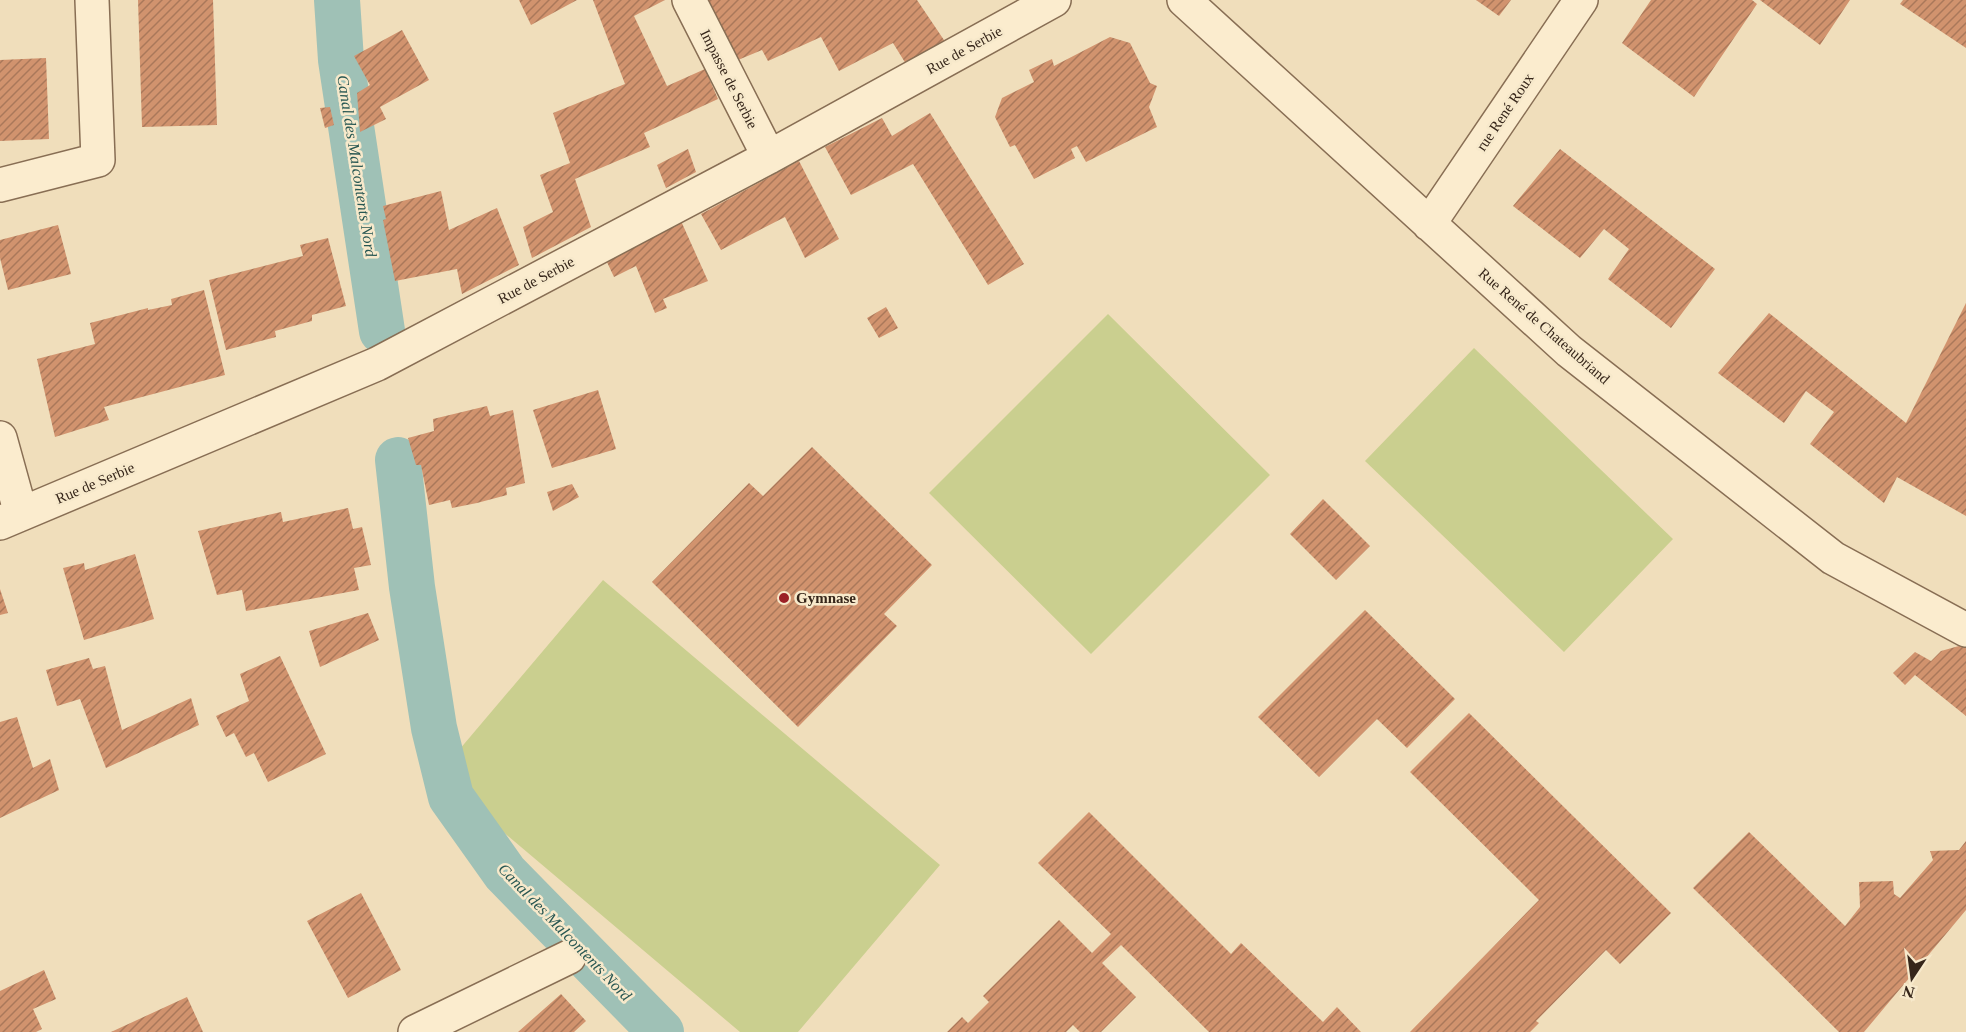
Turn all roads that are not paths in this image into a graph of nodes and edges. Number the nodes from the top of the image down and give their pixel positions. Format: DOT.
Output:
graph roads {
  1 [pos="92,0"];
  2 [pos="689,0"];
  3 [pos="1054,0"];
  4 [pos="1184,0"];
  5 [pos="1581,0"];
  6 [pos="769,158"];
  7 [pos="0,184"];
  8 [pos="1429,224"];
  9 [pos="0,438"];
  10 [pos="11,519"];
  11 [pos="1966,630"];
  12 [pos="569,957"];
  13 [pos="415,1032"];
  1 -- 7 [label="street"];
  2 -- 6 [label="street, Impasse de Serbie"];
  3 -- 6 [label="street, Rue de Serbie"];
  4 -- 8 [label="street, Rue René de Chateaubriand"];
  5 -- 8 [label="street, rue René Roux"];
  6 -- 10 [label="street, Rue de Serbie"];
  8 -- 11 [label="street, Rue René de Chateaubriand"];
  9 -- 10 [label="street"];
  12 -- 13 [label="street"];
}
